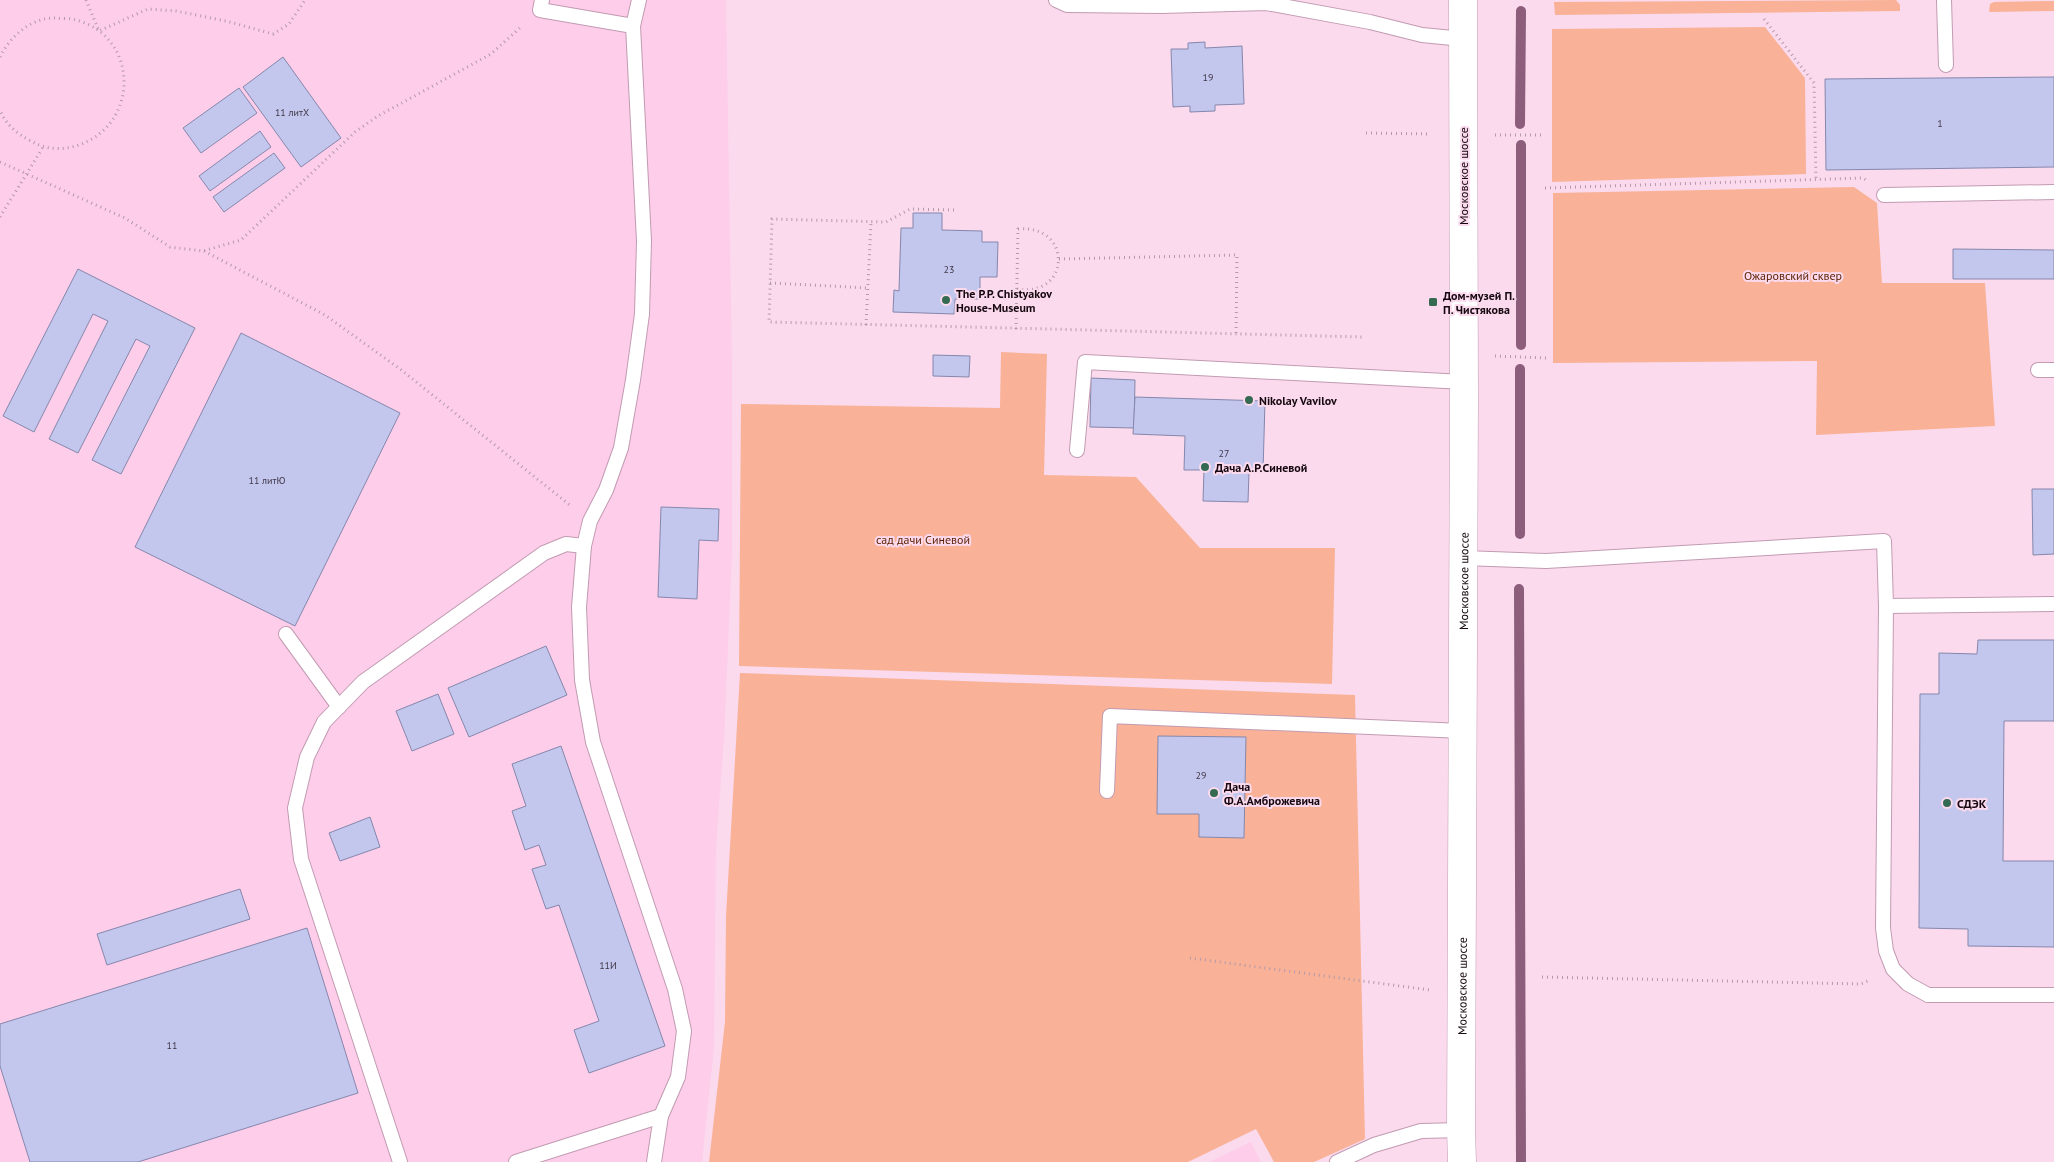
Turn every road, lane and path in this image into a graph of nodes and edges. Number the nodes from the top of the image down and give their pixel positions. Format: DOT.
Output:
graph roads {
  1 [pos="86,0"];
  2 [pos="305,0"];
  3 [pos="638,0"];
  4 [pos="1056,0"];
  5 [pos="1463,0"];
  6 [pos="1944,0"];
  7 [pos="541,5"];
  8 [pos="1764,19"];
  9 [pos="633,26"];
  10 [pos="99,31"];
  11 [pos="1463,39"];
  12 [pos="0,43"];
  13 [pos="6,44"];
  14 [pos="0,56"];
  15 [pos="1946,66"];
  16 [pos="0,110"];
  17 [pos="1366,133"];
  18 [pos="1435,134"];
  19 [pos="1487,135"];
  20 [pos="1545,135"];
  21 [pos="43,147"];
  22 [pos="0,162"];
  23 [pos="25,174"];
  24 [pos="1816,179"];
  25 [pos="1545,188"];
  26 [pos="2054,192"];
  27 [pos="1884,195"];
  28 [pos="954,210"];
  29 [pos="0,217"];
  30 [pos="871,222"];
  31 [pos="203,251"];
  32 [pos="1059,259"];
  33 [pos="770,283"];
  34 [pos="868,288"];
  35 [pos="1017,289"];
  36 [pos="866,325"];
  37 [pos="1016,329"];
  38 [pos="1236,334"];
  39 [pos="1364,337"];
  40 [pos="1546,358"];
  41 [pos="1495,365"];
  42 [pos="2038,370"];
  43 [pos="2054,370"];
  44 [pos="1464,382"];
  45 [pos="1078,450"];
  46 [pos="590,521"];
  47 [pos="584,546"];
  48 [pos="1463,558"];
  49 [pos="2054,604"];
  50 [pos="1886,606"];
  51 [pos="286,634"];
  52 [pos="339,707"];
  53 [pos="1463,731"];
  54 [pos="1107,791"];
  55 [pos="1190,958"];
  56 [pos="1542,977"];
  57 [pos="1861,984"];
  58 [pos="1462,994"];
  59 [pos="2054,995"];
  60 [pos="661,1116"];
  61 [pos="1460,1130"];
  62 [pos="400,1162"];
  63 [pos="516,1162"];
  64 [pos="654,1162"];
  65 [pos="1337,1162"];
  66 [pos="1462,1162"];
  1 -- 10 [label="path"];
  2 -- 10 [label="path"];
  3 -- 9 [label="lane"];
  4 -- 11 [label="lane"];
  5 -- 11 [label="main road, Московское шоссе"];
  6 -- 15 [label="lane"];
  7 -- 9 [label="lane"];
  7 -- 31 [label="path"];
  8 -- 24 [label="path"];
  9 -- 46 [label="lane"];
  10 -- 13 [label="path"];
  10 -- 21 [label="path"];
  11 -- 44 [label="main road, Московское шоссе"];
  12 -- 13 [label="path"];
  13 -- 14 [label="path"];
  16 -- 21 [label="path"];
  17 -- 18 [label="path"];
  19 -- 20 [label="path"];
  21 -- 23 [label="path"];
  22 -- 23 [label="path"];
  23 -- 29 [label="path"];
  23 -- 31 [label="path"];
  24 -- 25 [label="path"];
  24 -- 27 [label="path"];
  26 -- 27 [label="lane"];
  28 -- 30 [label="path"];
  30 -- 33 [label="path"];
  30 -- 34 [label="path"];
  31 -- 46 [label="path"];
  32 -- 35 [label="path"];
  32 -- 35 [label="path"];
  32 -- 38 [label="path"];
  33 -- 34 [label="path"];
  33 -- 36 [label="path"];
  34 -- 36 [label="path"];
  35 -- 37 [label="path"];
  36 -- 37 [label="path"];
  37 -- 38 [label="path"];
  38 -- 39 [label="path"];
  40 -- 41 [label="path"];
  42 -- 43 [label="lane"];
  44 -- 45 [label="lane"];
  44 -- 48 [label="main road, Московское шоссе"];
  46 -- 47 [label="lane"];
  47 -- 52 [label="lane"];
  47 -- 60 [label="lane"];
  48 -- 50 [label="lane"];
  48 -- 53 [label="main road, Московское шоссе"];
  49 -- 50 [label="lane"];
  50 -- 59 [label="lane"];
  51 -- 52 [label="lane"];
  52 -- 62 [label="lane"];
  53 -- 54 [label="lane"];
  53 -- 58 [label="main road, Московское шоссе"];
  55 -- 58 [label="path"];
  56 -- 57 [label="path"];
  58 -- 61 [label="main road, Московское шоссе"];
  60 -- 63 [label="lane"];
  60 -- 64 [label="lane"];
  61 -- 65 [label="lane"];
  61 -- 66 [label="main road, Московское шоссе"];
}
